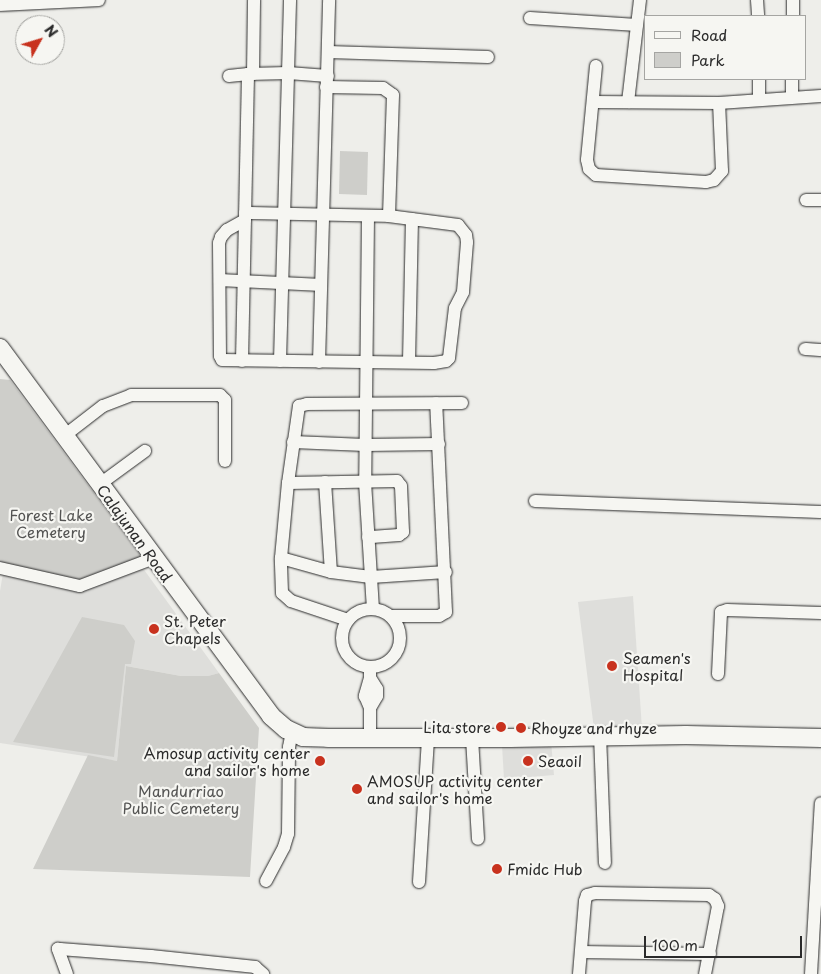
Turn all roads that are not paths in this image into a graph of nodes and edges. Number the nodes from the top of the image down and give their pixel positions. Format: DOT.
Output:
graph roads {
  1 [pos="100,0"];
  2 [pos="254,0"];
  3 [pos="290,0"];
  4 [pos="329,0"];
  5 [pos="640,0"];
  6 [pos="757,0"];
  7 [pos="793,0"];
  8 [pos="0,5"];
  9 [pos="758,15"];
  10 [pos="793,15"];
  11 [pos="530,18"];
  12 [pos="637,25"];
  13 [pos="328,52"];
  14 [pos="488,56"];
  15 [pos="639,56"];
  16 [pos="596,66"];
  17 [pos="251,74"];
  18 [pos="288,74"];
  19 [pos="229,76"];
  20 [pos="759,80"];
  21 [pos="792,80"];
  22 [pos="327,81"];
  23 [pos="821,96"];
  24 [pos="792,97"];
  25 [pos="759,99"];
  26 [pos="594,102"];
  27 [pos="628,102"];
  28 [pos="719,103"];
  29 [pos="806,200"];
  30 [pos="821,200"];
  31 [pos="284,214"];
  32 [pos="322,214"];
  33 [pos="368,216"];
  34 [pos="389,216"];
  35 [pos="246,217"];
  36 [pos="412,219"];
  37 [pos="220,280"];
  38 [pos="244,281"];
  39 [pos="281,283"];
  40 [pos="320,284"];
  41 [pos="0,348"];
  42 [pos="805,349"];
  43 [pos="821,350"];
  44 [pos="242,361"];
  45 [pos="280,361"];
  46 [pos="319,362"];
  47 [pos="365,362"];
  48 [pos="408,362"];
  49 [pos="366,403"];
  50 [pos="436,403"];
  51 [pos="462,403"];
  52 [pos="64,436"];
  53 [pos="293,442"];
  54 [pos="439,444"];
  55 [pos="365,445"];
  56 [pos="144,451"];
  57 [pos="225,461"];
  58 [pos="325,482"];
  59 [pos="364,482"];
  60 [pos="288,483"];
  61 [pos="100,484"];
  62 [pos="535,501"];
  63 [pos="821,512"];
  64 [pos="368,537"];
  65 [pos="154,558"];
  66 [pos="281,558"];
  67 [pos="0,568"];
  68 [pos="331,572"];
  69 [pos="446,572"];
  70 [pos="371,577"];
  71 [pos="374,608"];
  72 [pos="821,613"];
  73 [pos="391,616"];
  74 [pos="348,620"];
  75 [pos="370,672"];
  76 [pos="718,674"];
  77 [pos="292,732"];
  78 [pos="600,735"];
  79 [pos="428,738"];
  80 [pos="472,738"];
  81 [pos="821,738"];
  82 [pos="370,739"];
  83 [pos="821,803"];
  84 [pos="478,839"];
  85 [pos="605,863"];
  86 [pos="266,881"];
  87 [pos="419,882"];
  88 [pos="581,952"];
  89 [pos="710,954"];
  90 [pos="67,974"];
  91 [pos="263,974"];
  92 [pos="579,974"];
  93 [pos="705,974"];
  94 [pos="811,974"];
  1 -- 8 [label="street"];
  2 -- 17 [label="street"];
  3 -- 18 [label="street"];
  4 -- 13 [label="street"];
  5 -- 12 [label="street"];
  6 -- 9 [label="street"];
  7 -- 10 [label="street"];
  11 -- 12 [label="street"];
  12 -- 15 [label="street"];
  13 -- 14 [label="street"];
  13 -- 22 [label="street"];
  15 -- 27 [label="street"];
  16 -- 26 [label="street"];
  17 -- 18 [label="street"];
  17 -- 19 [label="street"];
  17 -- 35 [label="street"];
  18 -- 22 [label="street"];
  18 -- 31 [label="street"];
  20 -- 25 [label="street"];
  21 -- 24 [label="street"];
  22 -- 32 [label="street"];
  22 -- 34 [label="street"];
  23 -- 24 [label="street"];
  24 -- 25 [label="street"];
  25 -- 28 [label="street"];
  26 -- 27 [label="street"];
  26 -- 28 [label="street"];
  27 -- 28 [label="street"];
  29 -- 30 [label="street"];
  31 -- 32 [label="street"];
  31 -- 35 [label="street"];
  31 -- 39 [label="street"];
  32 -- 33 [label="street"];
  32 -- 40 [label="street"];
  33 -- 34 [label="street"];
  33 -- 47 [label="street"];
  34 -- 36 [label="street"];
  35 -- 37 [label="street"];
  35 -- 38 [label="street"];
  36 -- 48 [label="street"];
  36 -- 48 [label="street"];
  37 -- 38 [label="street"];
  37 -- 44 [label="street"];
  38 -- 39 [label="street"];
  38 -- 44 [label="street"];
  39 -- 40 [label="street"];
  39 -- 45 [label="street"];
  40 -- 46 [label="street"];
  41 -- 52 [label="main road, Calajunan Road"];
  42 -- 43 [label="street"];
  44 -- 45 [label="street"];
  45 -- 46 [label="street"];
  46 -- 47 [label="street"];
  47 -- 48 [label="street"];
  47 -- 49 [label="street"];
  49 -- 50 [label="street"];
  49 -- 53 [label="street"];
  49 -- 55 [label="street"];
  50 -- 51 [label="street"];
  50 -- 54 [label="street"];
  52 -- 57 [label="street"];
  52 -- 61 [label="main road, Calajunan Road"];
  53 -- 55 [label="street"];
  53 -- 60 [label="street"];
  54 -- 55 [label="street"];
  54 -- 69 [label="street"];
  55 -- 59 [label="street"];
  56 -- 61 [label="street"];
  58 -- 59 [label="street"];
  58 -- 60 [label="street"];
  58 -- 68 [label="street"];
  59 -- 64 [label="street"];
  59 -- 64 [label="street"];
  60 -- 66 [label="street"];
  61 -- 65 [label="main road, Calajunan Road"];
  62 -- 63 [label="street"];
  64 -- 70 [label="street"];
  65 -- 67 [label="street"];
  65 -- 77 [label="main road, Calajunan Road"];
  66 -- 68 [label="street"];
  66 -- 74 [label="street"];
  68 -- 70 [label="street"];
  69 -- 70 [label="street"];
  69 -- 73 [label="street"];
  70 -- 71 [label="street"];
  71 -- 73 [label="street"];
  71 -- 74 [label="street"];
  72 -- 76 [label="street"];
  73 -- 75 [label="street"];
  74 -- 75 [label="street"];
  75 -- 82 [label="street"];
  77 -- 82 [label="main road"];
  77 -- 86 [label="street"];
  78 -- 80 [label="main road"];
  78 -- 81 [label="main road"];
  78 -- 85 [label="street"];
  79 -- 80 [label="main road"];
  79 -- 82 [label="main road"];
  79 -- 87 [label="street"];
  80 -- 84 [label="street"];
  83 -- 94 [label="street"];
  88 -- 89 [label="street"];
  88 -- 89 [label="street"];
  88 -- 92 [label="street"];
  89 -- 93 [label="street"];
  90 -- 91 [label="street"];
}
